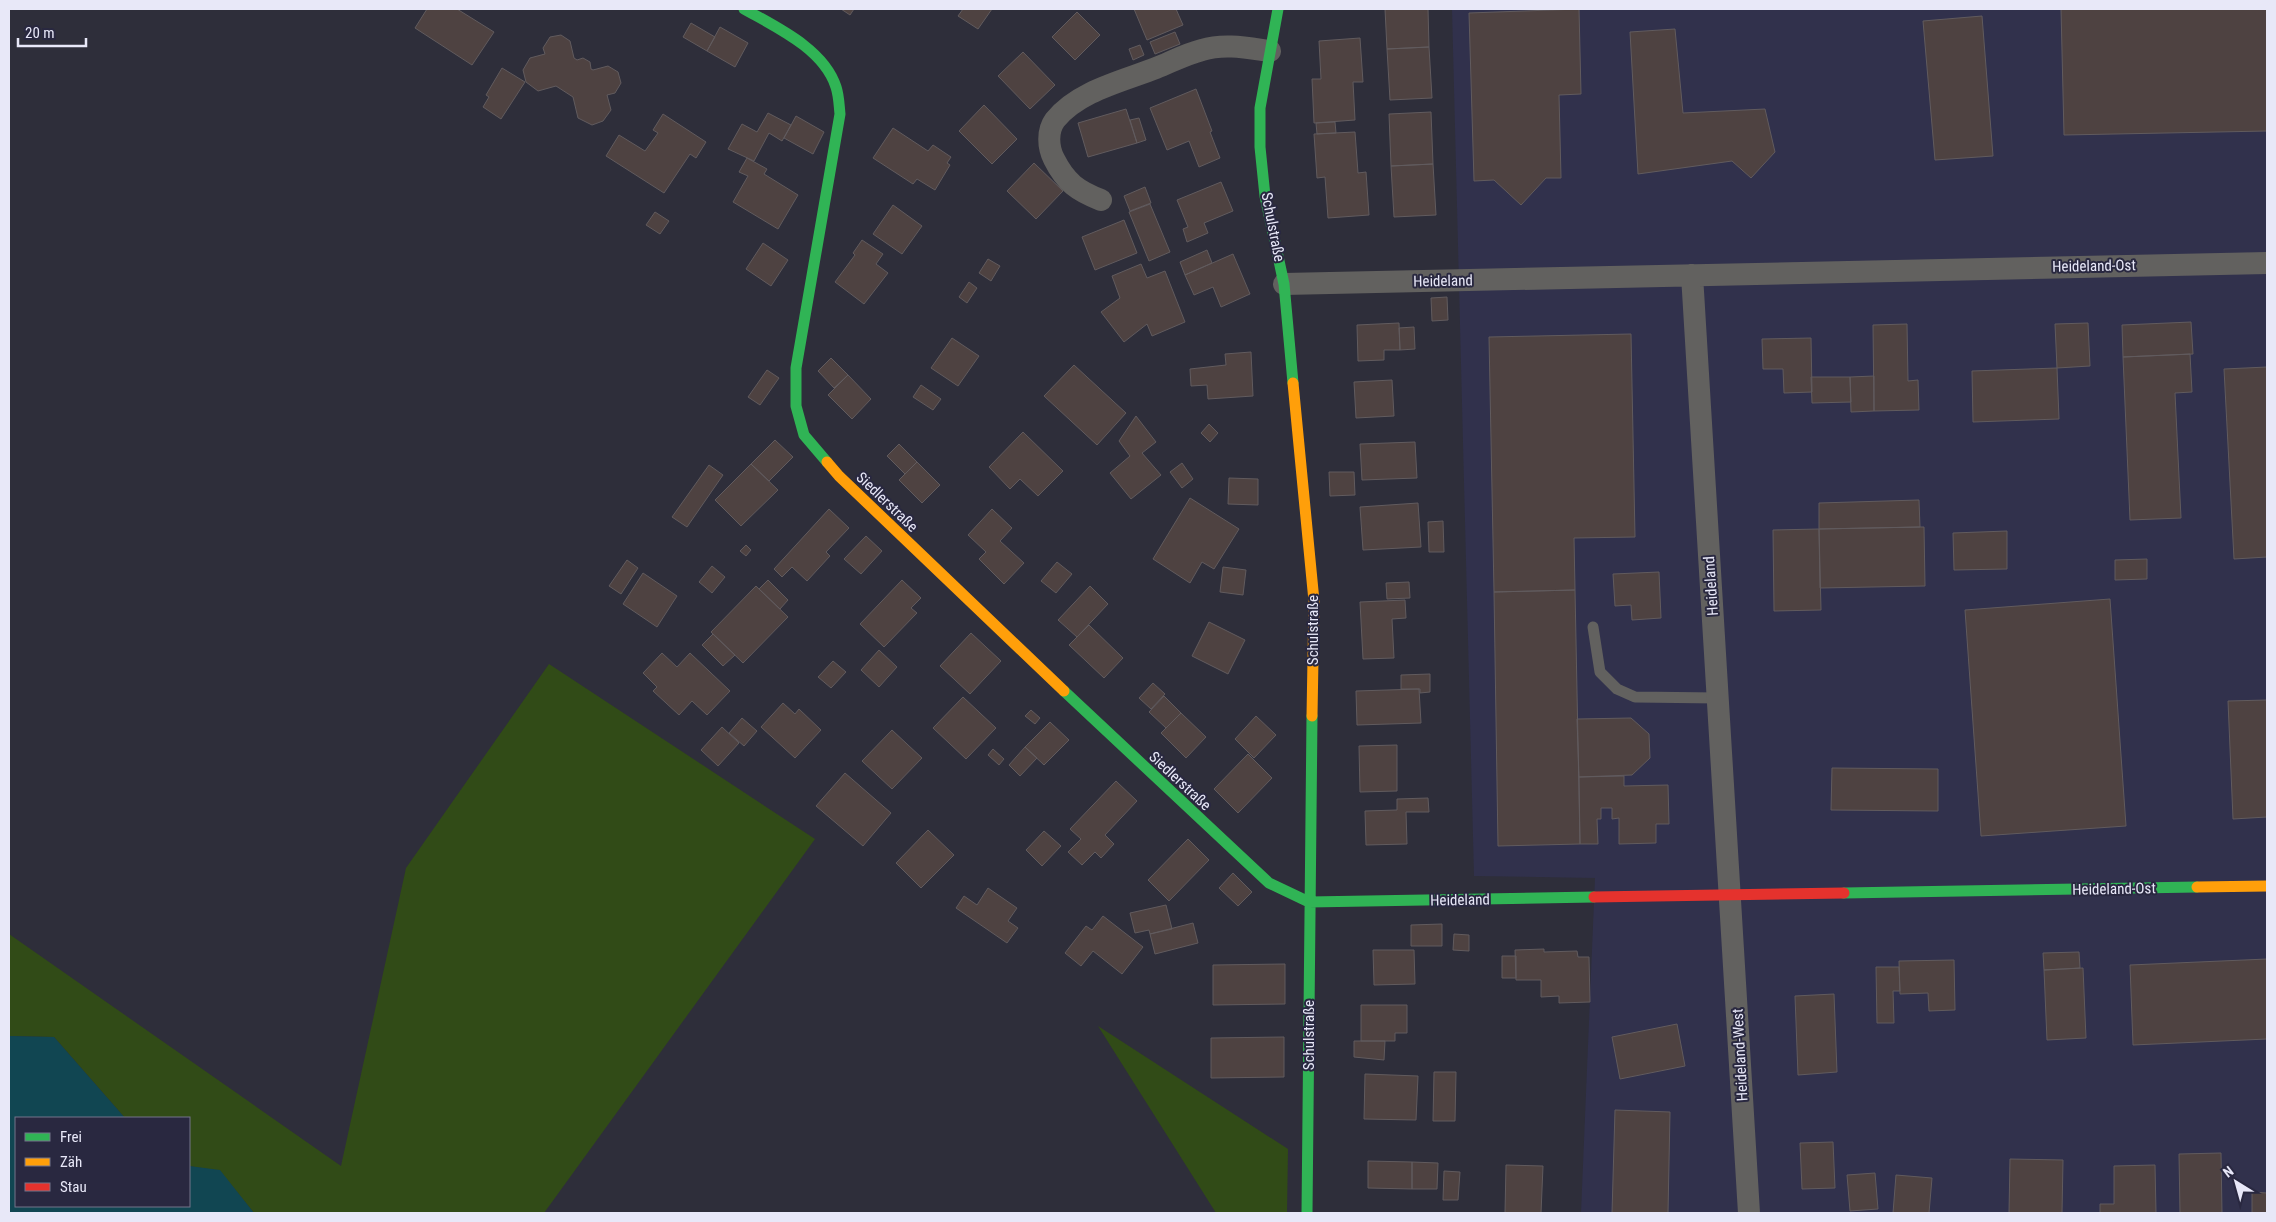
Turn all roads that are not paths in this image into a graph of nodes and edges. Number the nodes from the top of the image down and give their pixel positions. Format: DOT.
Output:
graph roads {
  1 [pos="744,9"];
  2 [pos="1278,9"];
  3 [pos="1270,51"];
  4 [pos="1101,200"];
  5 [pos="2267,263"];
  6 [pos="1922,269"];
  7 [pos="1692,275"];
  8 [pos="1284,284"];
  9 [pos="1593,627"];
  10 [pos="1718,698"];
  11 [pos="2267,886"];
  12 [pos="1962,892"];
  13 [pos="1730,896"];
  14 [pos="1309,902"];
  15 [pos="1307,1213"];
  16 [pos="1749,1213"];
  1 -- 14 [label="street, Siedlerstraße"];
  2 -- 3 [label="street, Schulstraße"];
  3 -- 4 [label="street"];
  3 -- 8 [label="street, Schulstraße"];
  5 -- 6 [label="street, Heideland-Ost"];
  6 -- 7 [label="street, Heideland"];
  7 -- 8 [label="street, Heideland"];
  7 -- 10 [label="street, Heideland"];
  8 -- 14 [label="street, Schulstraße"];
  9 -- 10 [label="lane"];
  10 -- 13 [label="street, Heideland"];
  11 -- 12 [label="street, Heideland-Ost"];
  12 -- 13 [label="street, Heideland"];
  13 -- 14 [label="street, Heideland"];
  13 -- 16 [label="street, Heideland-West"];
  14 -- 15 [label="street, Schulstraße"];
}
